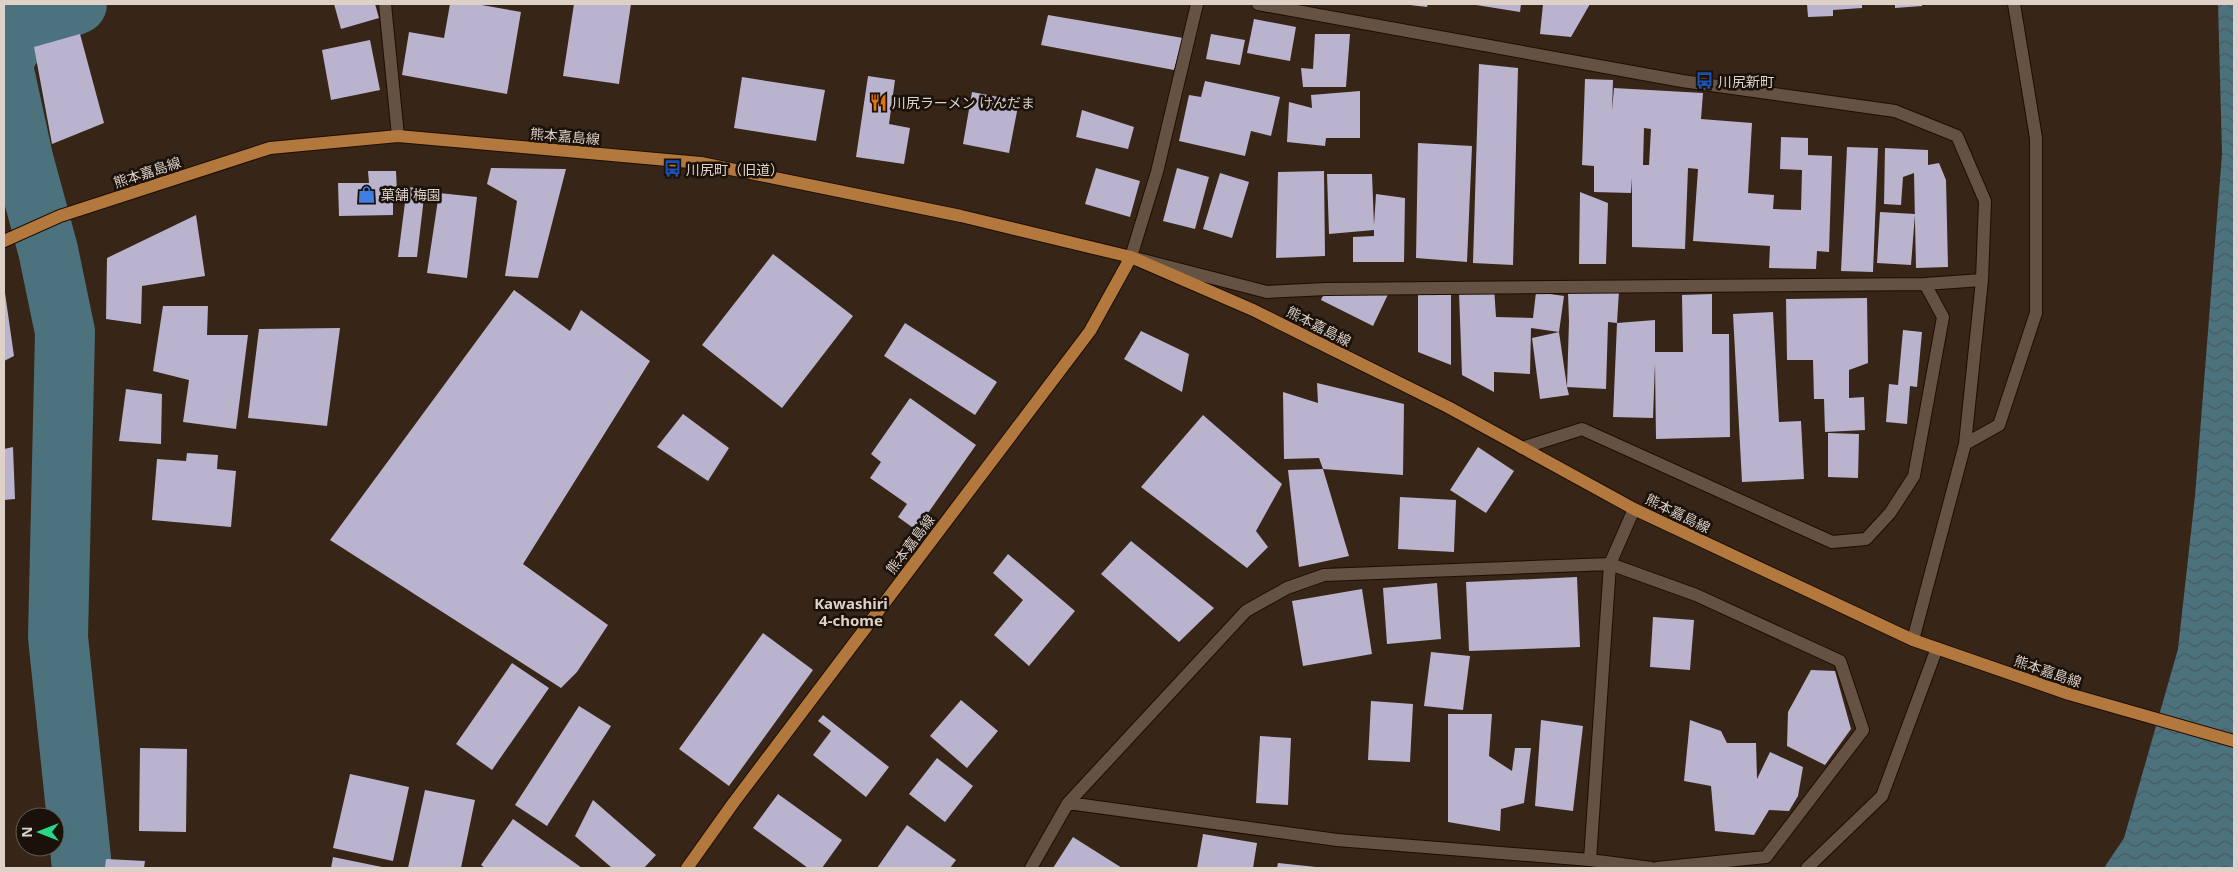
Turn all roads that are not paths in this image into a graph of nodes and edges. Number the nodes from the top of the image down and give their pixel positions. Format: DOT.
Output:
graph roads {
  1 [pos="385,4"];
  2 [pos="1197,4"];
  3 [pos="1258,4"];
  4 [pos="2014,4"];
  5 [pos="398,136"];
  6 [pos="7,240"];
  7 [pos="1131,257"];
  8 [pos="1982,280"];
  9 [pos="1925,284"];
  10 [pos="1966,444"];
  11 [pos="1522,448"];
  12 [pos="1634,509"];
  13 [pos="1610,564"];
  14 [pos="1913,640"];
  15 [pos="1937,648"];
  16 [pos="2234,741"];
  17 [pos="1068,803"];
  18 [pos="1590,860"];
  19 [pos="687,868"];
  20 [pos="1030,868"];
  21 [pos="1651,868"];
  22 [pos="1657,868"];
  23 [pos="1807,868"];
  1 -- 5 [label="street"];
  2 -- 7 [label="street"];
  3 -- 8 [label="street"];
  4 -- 10 [label="street"];
  5 -- 6 [label="main road, 熊本嘉島線"];
  5 -- 7 [label="main road, 熊本嘉島線"];
  7 -- 9 [label="street"];
  7 -- 11 [label="main road, 熊本嘉島線"];
  7 -- 19 [label="main road, 熊本嘉島線"];
  8 -- 9 [label="street"];
  8 -- 10 [label="street"];
  9 -- 11 [label="street"];
  10 -- 14 [label="street"];
  11 -- 12 [label="main road, 熊本嘉島線"];
  12 -- 13 [label="street"];
  12 -- 14 [label="main road, 熊本嘉島線"];
  13 -- 17 [label="street"];
  13 -- 18 [label="street"];
  13 -- 22 [label="street"];
  14 -- 15 [label="main road, 熊本嘉島線"];
  15 -- 16 [label="main road, 熊本嘉島線"];
  15 -- 23 [label="street"];
  17 -- 18 [label="street"];
  17 -- 20 [label="street"];
  18 -- 21 [label="street"];
}
